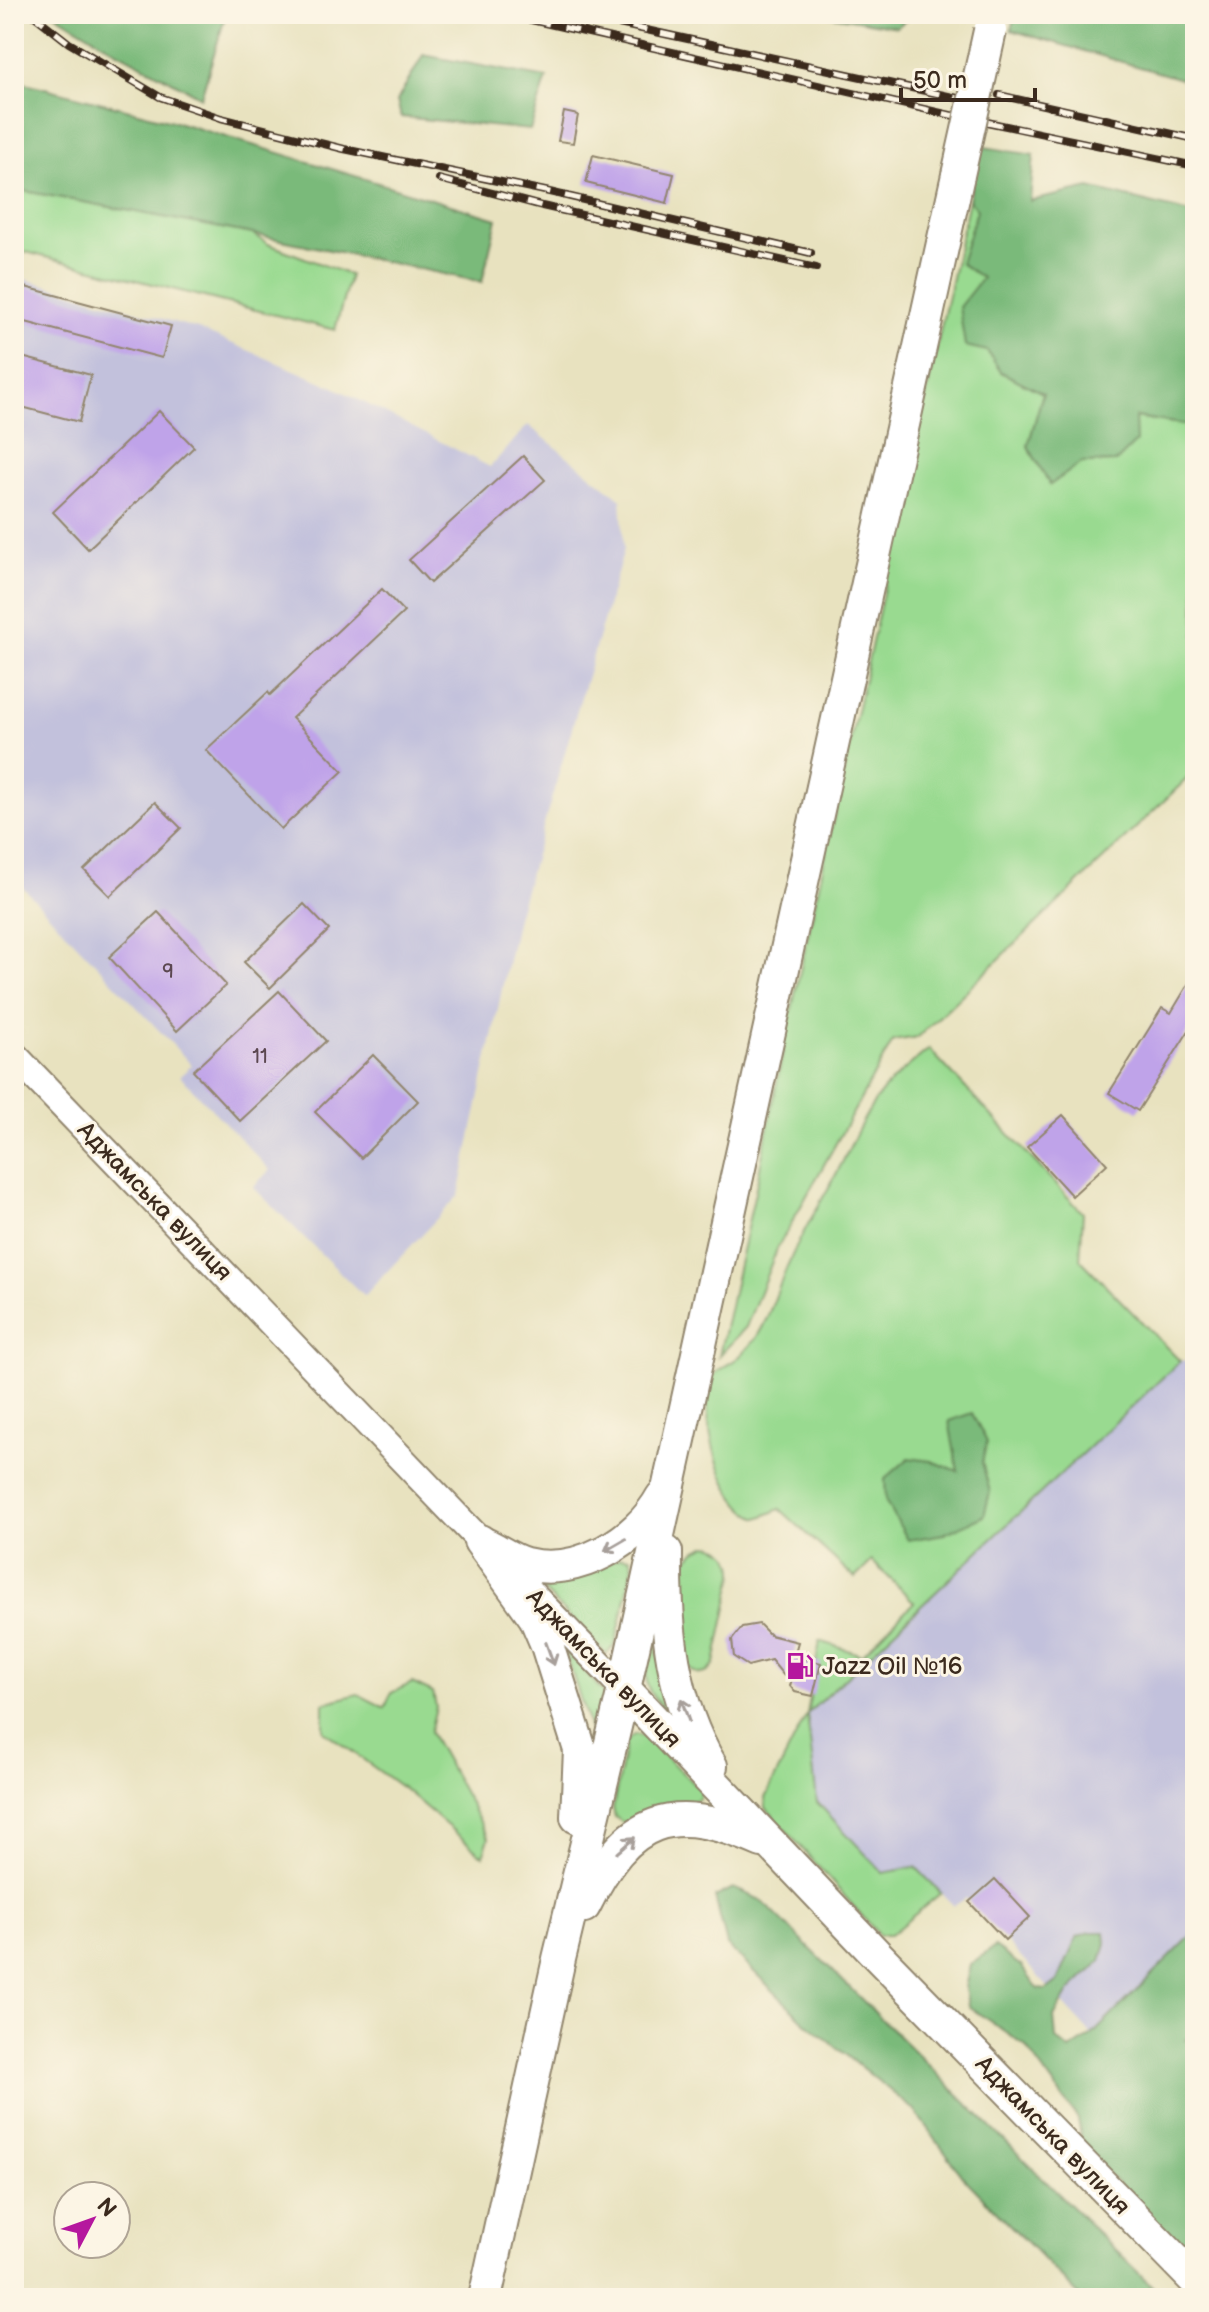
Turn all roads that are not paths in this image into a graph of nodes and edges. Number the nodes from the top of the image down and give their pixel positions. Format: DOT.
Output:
graph roads {
  1 [pos="992,22"];
  2 [pos="14,1055"];
  3 [pos="667,1489"];
  4 [pos="480,1541"];
  5 [pos="624,1689"];
  6 [pos="734,1804"];
  7 [pos="773,1846"];
  8 [pos="559,1959"];
  9 [pos="1195,2280"];
  10 [pos="485,2298"];
  1 -- 3 [label="main road, bridge"];
  2 -- 4 [label="street, Аджамська вулиця"];
  3 -- 4 [label="main road, one-way"];
  3 -- 5 [label="main road"];
  6 -- 3 [label="main road, one-way"];
  4 -- 5 [label="street, Аджамська вулиця"];
  4 -- 8 [label="main road, one-way"];
  5 -- 6 [label="main road, Аджамська вулиця"];
  5 -- 8 [label="main road"];
  6 -- 7 [label="main road, Аджамська вулиця"];
  8 -- 7 [label="main road, one-way"];
  7 -- 9 [label="main road, Аджамська вулиця"];
  8 -- 10 [label="main road"];
}
